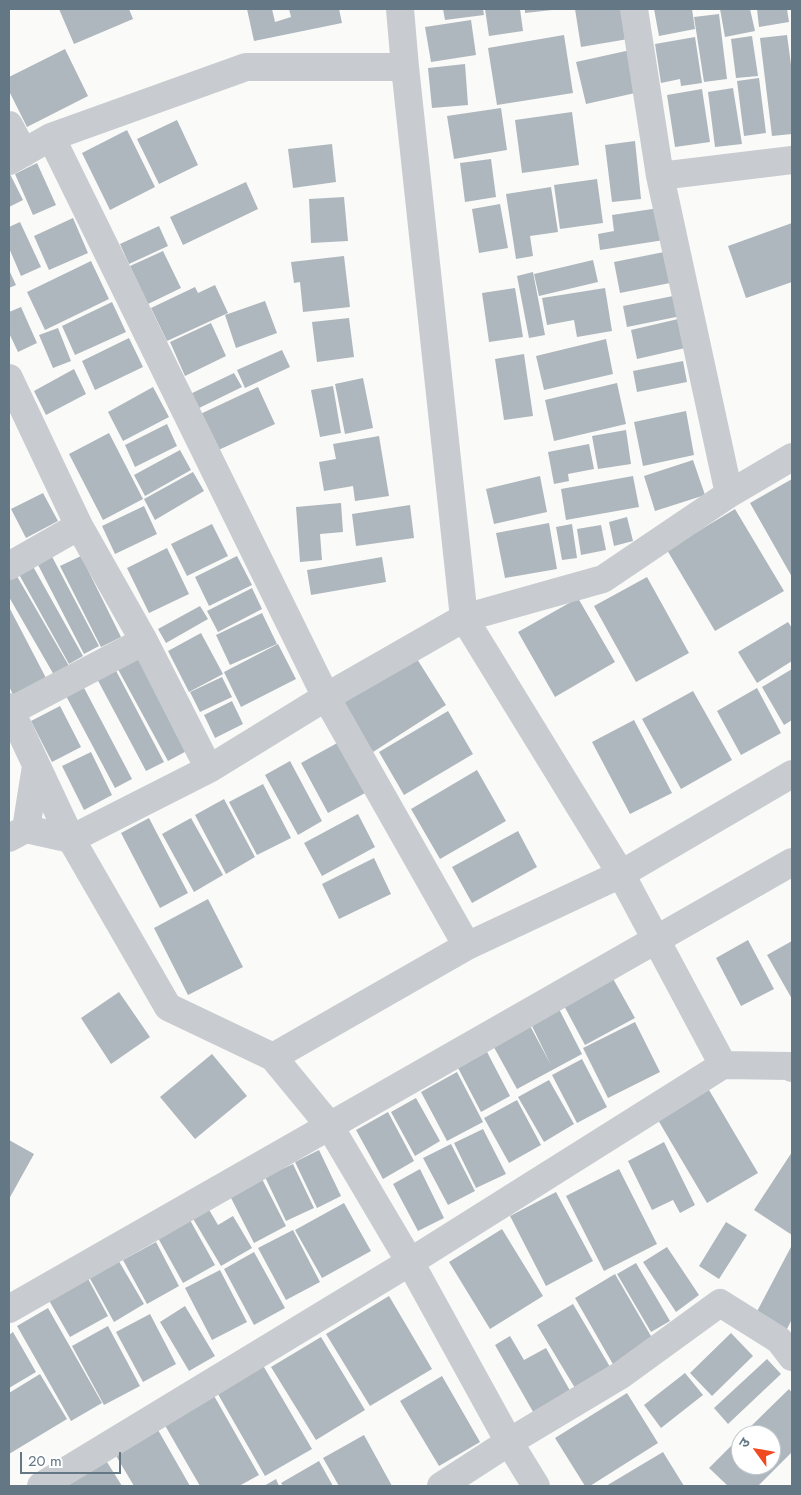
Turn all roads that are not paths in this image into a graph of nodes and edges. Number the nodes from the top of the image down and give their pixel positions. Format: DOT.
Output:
graph roads {
  1 [pos="400,9"];
  2 [pos="634,9"];
  3 [pos="405,67"];
  4 [pos="9,125"];
  5 [pos="51,137"];
  6 [pos="16,157"];
  7 [pos="792,160"];
  8 [pos="660,176"];
  9 [pos="9,378"];
  10 [pos="792,457"];
  11 [pos="729,494"];
  12 [pos="79,526"];
  13 [pos="9,566"];
  14 [pos="464,618"];
  15 [pos="144,641"];
  16 [pos="326,697"];
  17 [pos="10,709"];
  18 [pos="36,766"];
  19 [pos="209,769"];
  20 [pos="792,774"];
  21 [pos="17,833"];
  22 [pos="70,839"];
  23 [pos="792,862"];
  24 [pos="620,874"];
  25 [pos="657,939"];
  26 [pos="467,946"];
  27 [pos="274,1057"];
  28 [pos="723,1065"];
  29 [pos="792,1068"];
  30 [pos="329,1125"];
  31 [pos="410,1262"];
  32 [pos="9,1309"];
  33 [pos="792,1357"];
  34 [pos="509,1442"];
  35 [pos="41,1486"];
  36 [pos="441,1486"];
  37 [pos="536,1486"];
  1 -- 3 [label="street"];
  2 -- 8 [label="street"];
  3 -- 5 [label="street"];
  3 -- 14 [label="street"];
  4 -- 6 [label="street"];
  5 -- 6 [label="street"];
  5 -- 16 [label="street"];
  7 -- 8 [label="street"];
  8 -- 11 [label="street"];
  9 -- 12 [label="street"];
  10 -- 11 [label="street"];
  11 -- 14 [label="street"];
  12 -- 13 [label="street"];
  12 -- 15 [label="street"];
  14 -- 16 [label="street"];
  14 -- 24 [label="street"];
  15 -- 17 [label="street"];
  15 -- 19 [label="street"];
  16 -- 19 [label="street"];
  16 -- 26 [label="street"];
  17 -- 18 [label="street"];
  18 -- 21 [label="street"];
  18 -- 22 [label="street"];
  19 -- 22 [label="street"];
  20 -- 24 [label="street"];
  21 -- 22 [label="street"];
  22 -- 27 [label="street"];
  23 -- 25 [label="street"];
  24 -- 25 [label="street"];
  24 -- 26 [label="street"];
  25 -- 28 [label="street"];
  25 -- 30 [label="street"];
  26 -- 27 [label="street"];
  27 -- 30 [label="street"];
  28 -- 29 [label="street"];
  28 -- 31 [label="street"];
  30 -- 31 [label="street"];
  30 -- 32 [label="street"];
  31 -- 34 [label="street"];
  31 -- 35 [label="street"];
  33 -- 34 [label="street"];
  34 -- 36 [label="street"];
  34 -- 37 [label="street"];
}
